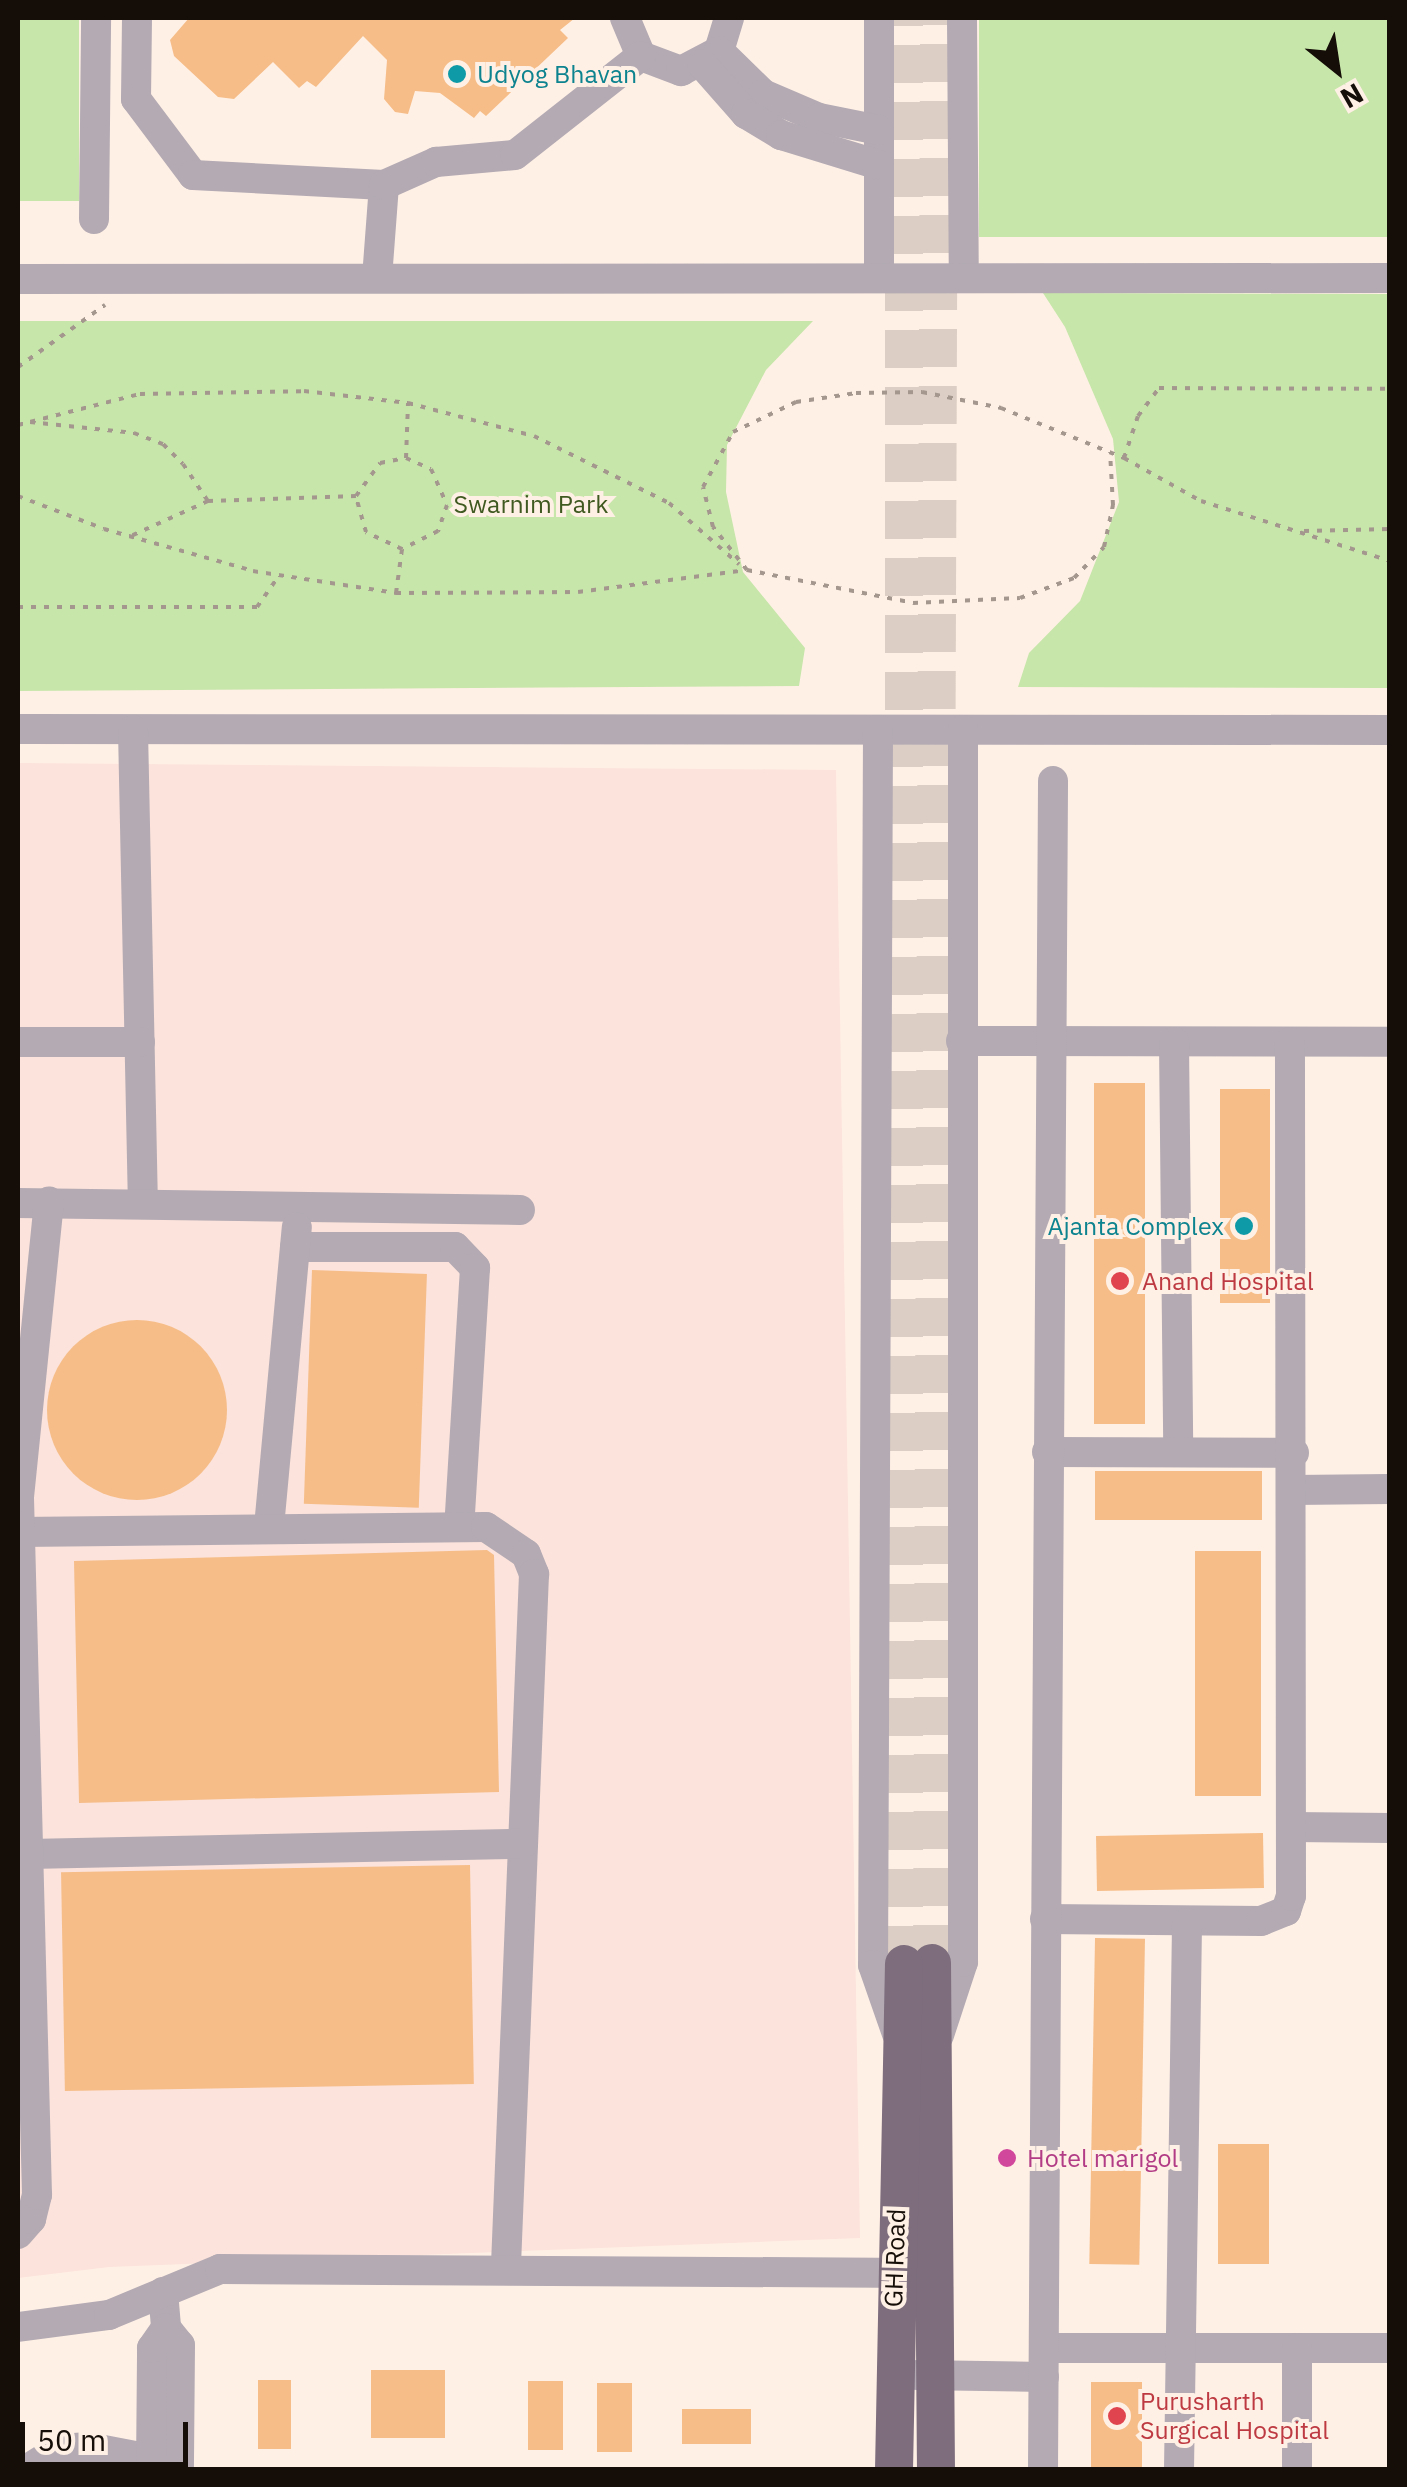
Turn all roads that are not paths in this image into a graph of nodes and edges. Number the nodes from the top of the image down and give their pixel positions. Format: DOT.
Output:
graph roads {
  1 [pos="96,18"];
  2 [pos="137,18"];
  3 [pos="625,18"];
  4 [pos="729,18"];
  5 [pos="879,18"];
  6 [pos="962,18"];
  7 [pos="641,56"];
  8 [pos="710,58"];
  9 [pos="879,130"];
  10 [pos="879,165"];
  11 [pos="384,185"];
  12 [pos="94,219"];
  13 [pos="879,277"];
  14 [pos="964,277"];
  15 [pos="18,278"];
  16 [pos="376,278"];
  17 [pos="1390,278"];
  18 [pos="18,729"];
  19 [pos="133,730"];
  20 [pos="878,730"];
  21 [pos="963,730"];
  22 [pos="1390,730"];
  23 [pos="1053,781"];
  24 [pos="18,1042"];
  25 [pos="140,1042"];
  26 [pos="961,1042"];
  27 [pos="1049,1042"];
  28 [pos="1174,1042"];
  29 [pos="1290,1042"];
  30 [pos="1390,1042"];
  31 [pos="18,1202"];
  32 [pos="49,1202"];
  33 [pos="143,1204"];
  34 [pos="299,1209"];
  35 [pos="520,1210"];
  36 [pos="295,1248"];
  37 [pos="20,1446"];
  38 [pos="1047,1452"];
  39 [pos="1178,1452"];
  40 [pos="1294,1453"];
  41 [pos="1294,1490"];
  42 [pos="1390,1490"];
  43 [pos="270,1527"];
  44 [pos="459,1527"];
  45 [pos="19,1532"];
  46 [pos="21,1697"];
  47 [pos="1292,1827"];
  48 [pos="1390,1828"];
  49 [pos="523,1844"];
  50 [pos="29,1854"];
  51 [pos="1045,1919"];
  52 [pos="1187,1923"];
  53 [pos="918,1964"];
  54 [pos="24,1971"];
  55 [pos="917,2049"];
  56 [pos="18,2234"];
  57 [pos="506,2266"];
  58 [pos="937,2272"];
  59 [pos="894,2273"];
  60 [pos="163,2292"];
  61 [pos="18,2327"];
  62 [pos="1179,2348"];
  63 [pos="1297,2348"];
  64 [pos="1390,2348"];
  65 [pos="1044,2362"];
  66 [pos="892,2375"];
  67 [pos="934,2376"];
  68 [pos="160,2466"];
  69 [pos="26,2470"];
  70 [pos="894,2470"];
  71 [pos="936,2470"];
  72 [pos="1044,2470"];
  73 [pos="1180,2470"];
  74 [pos="1297,2470"];
  1 -- 12 [label="street"];
  2 -- 11 [label="street"];
  3 -- 7 [label="street"];
  4 -- 8 [label="street"];
  5 -- 9 [label="street"];
  6 -- 14 [label="street"];
  7 -- 8 [label="street"];
  7 -- 11 [label="street"];
  8 -- 9 [label="street"];
  8 -- 10 [label="street"];
  9 -- 10 [label="street"];
  10 -- 13 [label="street"];
  11 -- 16 [label="street"];
  13 -- 14 [label="street"];
  13 -- 16 [label="street"];
  14 -- 17 [label="street"];
  15 -- 16 [label="street"];
  18 -- 19 [label="street"];
  19 -- 20 [label="street"];
  19 -- 25 [label="street"];
  20 -- 21 [label="street"];
  20 -- 55 [label="street"];
  21 -- 22 [label="street"];
  21 -- 26 [label="street"];
  23 -- 27 [label="street"];
  24 -- 25 [label="street"];
  25 -- 33 [label="street"];
  26 -- 27 [label="street"];
  26 -- 55 [label="street"];
  27 -- 28 [label="street"];
  27 -- 38 [label="street"];
  28 -- 29 [label="street"];
  28 -- 39 [label="street"];
  29 -- 30 [label="street"];
  29 -- 40 [label="street"];
  31 -- 32 [label="street"];
  32 -- 33 [label="street"];
  32 -- 37 [label="street"];
  33 -- 34 [label="street"];
  34 -- 35 [label="street"];
  34 -- 36 [label="street"];
  36 -- 43 [label="street"];
  36 -- 44 [label="street"];
  37 -- 45 [label="street"];
  38 -- 39 [label="street"];
  38 -- 51 [label="street"];
  39 -- 40 [label="street"];
  40 -- 41 [label="street"];
  41 -- 42 [label="street"];
  41 -- 47 [label="street"];
  43 -- 44 [label="street"];
  43 -- 45 [label="street"];
  44 -- 49 [label="street"];
  45 -- 46 [label="street"];
  46 -- 50 [label="street"];
  47 -- 48 [label="street"];
  47 -- 52 [label="street"];
  49 -- 50 [label="street"];
  49 -- 57 [label="street"];
  50 -- 54 [label="street"];
  51 -- 52 [label="street"];
  51 -- 65 [label="street"];
  52 -- 62 [label="street"];
  53 -- 55 [label="main road"];
  54 -- 56 [label="street"];
  55 -- 58 [label="main road, GH Road"];
  55 -- 59 [label="main road, GH Road"];
  57 -- 59 [label="street"];
  57 -- 60 [label="street"];
  58 -- 59 [label="street"];
  58 -- 67 [label="main road, GH Road"];
  59 -- 66 [label="main road, GH Road"];
  60 -- 61 [label="street"];
  60 -- 68 [label="street"];
  62 -- 63 [label="street"];
  62 -- 65 [label="street"];
  62 -- 73 [label="street"];
  63 -- 64 [label="street"];
  63 -- 74 [label="street"];
  65 -- 67 [label="street"];
  65 -- 72 [label="street"];
  66 -- 67 [label="street"];
  66 -- 70 [label="main road, GH Road"];
  67 -- 71 [label="main road, GH Road"];
  68 -- 69 [label="street"];
}
